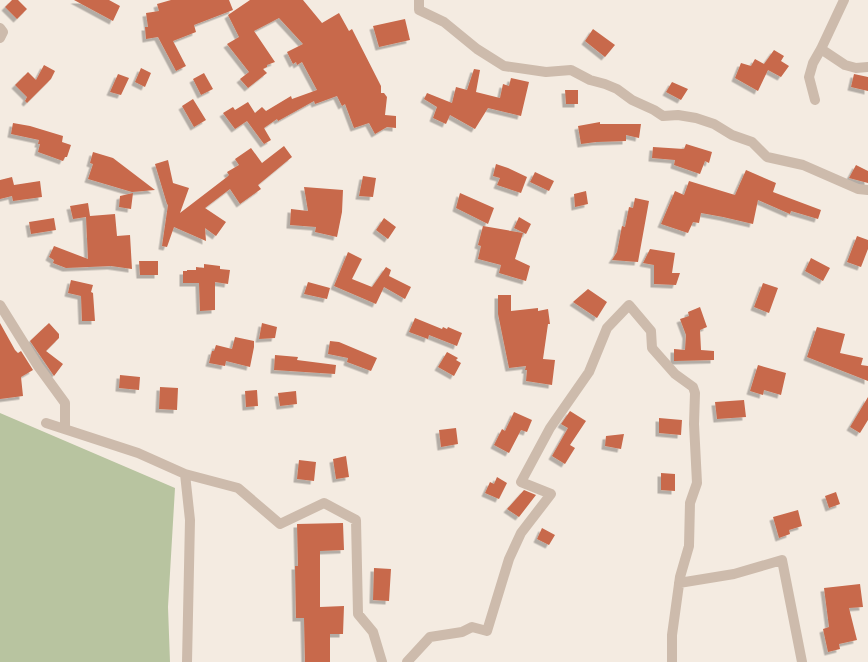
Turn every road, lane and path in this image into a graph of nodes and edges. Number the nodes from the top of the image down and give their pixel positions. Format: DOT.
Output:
graph roads {
  1 [pos="419,0"];
  2 [pos="844,0"];
  3 [pos="0,28"];
  4 [pos="0,38"];
  5 [pos="821,49"];
  6 [pos="868,67"];
  7 [pos="815,100"];
  8 [pos="868,190"];
  9 [pos="0,305"];
  10 [pos="46,423"];
  11 [pos="65,429"];
  12 [pos="185,474"];
  13 [pos="679,583"];
  14 [pos="187,662"];
  15 [pos="382,662"];
  16 [pos="407,662"];
  17 [pos="672,662"];
  18 [pos="802,662"];
  1 -- 8 [label="street"];
  2 -- 5 [label="street"];
  3 -- 4 [label="street"];
  5 -- 6 [label="street"];
  5 -- 7 [label="street"];
  9 -- 11 [label="street"];
  10 -- 11 [label="street"];
  11 -- 12 [label="street"];
  12 -- 14 [label="street"];
  12 -- 15 [label="street"];
  13 -- 16 [label="street"];
  13 -- 17 [label="street"];
  13 -- 18 [label="street"];
}
